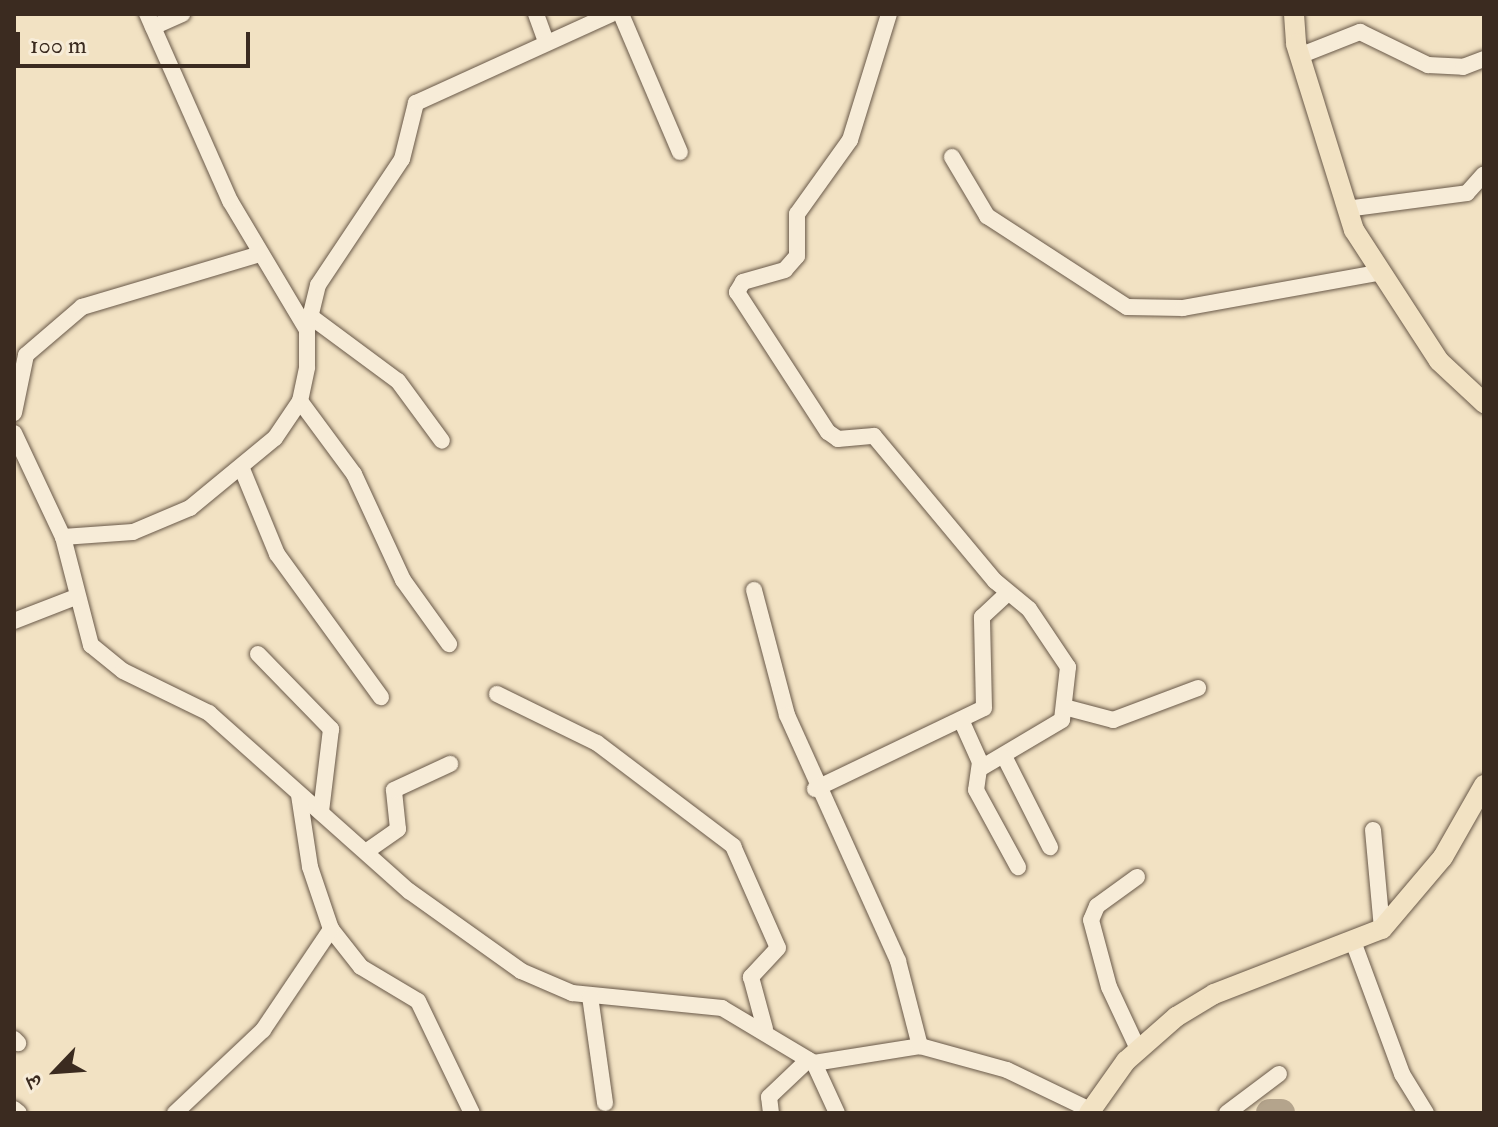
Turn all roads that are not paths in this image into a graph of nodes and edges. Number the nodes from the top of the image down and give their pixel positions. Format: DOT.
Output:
graph roads {
  1 [pos="182,14"];
  2 [pos="536,14"];
  3 [pos="611,14"];
  4 [pos="621,14"];
  5 [pos="889,14"];
  6 [pos="1294,14"];
  7 [pos="150,20"];
  8 [pos="545,39"];
  9 [pos="1299,56"];
  10 [pos="1484,59"];
  11 [pos="680,152"];
  12 [pos="952,157"];
  13 [pos="1484,174"];
  14 [pos="1346,209"];
  15 [pos="260,254"];
  16 [pos="1377,273"];
  17 [pos="308,323"];
  18 [pos="300,401"];
  19 [pos="1484,403"];
  20 [pos="14,413"];
  21 [pos="14,433"];
  22 [pos="442,441"];
  23 [pos="242,469"];
  24 [pos="63,537"];
  25 [pos="754,590"];
  26 [pos="1007,594"];
  27 [pos="76,597"];
  28 [pos="14,621"];
  29 [pos="449,644"];
  30 [pos="258,654"];
  31 [pos="1198,688"];
  32 [pos="497,694"];
  33 [pos="381,697"];
  34 [pos="1068,708"];
  35 [pos="962,722"];
  36 [pos="1005,758"];
  37 [pos="450,764"];
  38 [pos="981,768"];
  39 [pos="1484,785"];
  40 [pos="815,789"];
  41 [pos="299,795"];
  42 [pos="321,812"];
  43 [pos="1373,830"];
  44 [pos="1050,847"];
  45 [pos="367,851"];
  46 [pos="1018,867"];
  47 [pos="1137,877"];
  48 [pos="331,929"];
  49 [pos="1382,929"];
  50 [pos="1354,944"];
  51 [pos="590,996"];
  52 [pos="765,1029"];
  53 [pos="920,1046"];
  54 [pos="1138,1049"];
  55 [pos="811,1061"];
  56 [pos="1279,1074"];
  57 [pos="605,1103"];
  58 [pos="14,1109"];
  59 [pos="1090,1111"];
  60 [pos="19,1113"];
  61 [pos="175,1113"];
  62 [pos="472,1113"];
  63 [pos="771,1113"];
  64 [pos="837,1113"];
  65 [pos="1227,1113"];
  66 [pos="1426,1113"];
  1 -- 7 [label="street"];
  2 -- 8 [label="street"];
  3 -- 8 [label="street"];
  4 -- 11 [label="street"];
  5 -- 26 [label="street"];
  6 -- 9 [label="main road"];
  7 -- 15 [label="street"];
  8 -- 17 [label="street"];
  9 -- 10 [label="street"];
  9 -- 14 [label="main road"];
  12 -- 16 [label="street"];
  13 -- 14 [label="street"];
  14 -- 16 [label="main road"];
  15 -- 17 [label="street"];
  15 -- 20 [label="street"];
  16 -- 19 [label="main road"];
  17 -- 18 [label="street"];
  17 -- 22 [label="street"];
  18 -- 23 [label="street"];
  18 -- 29 [label="street"];
  21 -- 24 [label="street"];
  23 -- 24 [label="street"];
  23 -- 33 [label="street"];
  24 -- 27 [label="street"];
  25 -- 40 [label="street"];
  26 -- 34 [label="street"];
  26 -- 35 [label="street"];
  27 -- 28 [label="street"];
  27 -- 41 [label="street"];
  30 -- 42 [label="street"];
  31 -- 34 [label="street"];
  32 -- 52 [label="street"];
  34 -- 36 [label="street"];
  35 -- 38 [label="street"];
  35 -- 40 [label="street"];
  36 -- 38 [label="street"];
  36 -- 44 [label="street"];
  37 -- 45 [label="street"];
  38 -- 46 [label="street"];
  39 -- 49 [label="main road"];
  40 -- 53 [label="street"];
  41 -- 42 [label="street"];
  41 -- 48 [label="street"];
  42 -- 45 [label="street"];
  43 -- 49 [label="street"];
  45 -- 51 [label="street"];
  47 -- 54 [label="street"];
  48 -- 61 [label="street"];
  48 -- 62 [label="street"];
  49 -- 50 [label="main road"];
  50 -- 54 [label="main road"];
  50 -- 66 [label="street"];
  51 -- 52 [label="street"];
  51 -- 57 [label="street"];
  52 -- 55 [label="street"];
  53 -- 55 [label="street"];
  53 -- 59 [label="street"];
  54 -- 59 [label="main road"];
  55 -- 63 [label="street"];
  55 -- 64 [label="street"];
  56 -- 65 [label="street"];
  58 -- 60 [label="street"];
}
